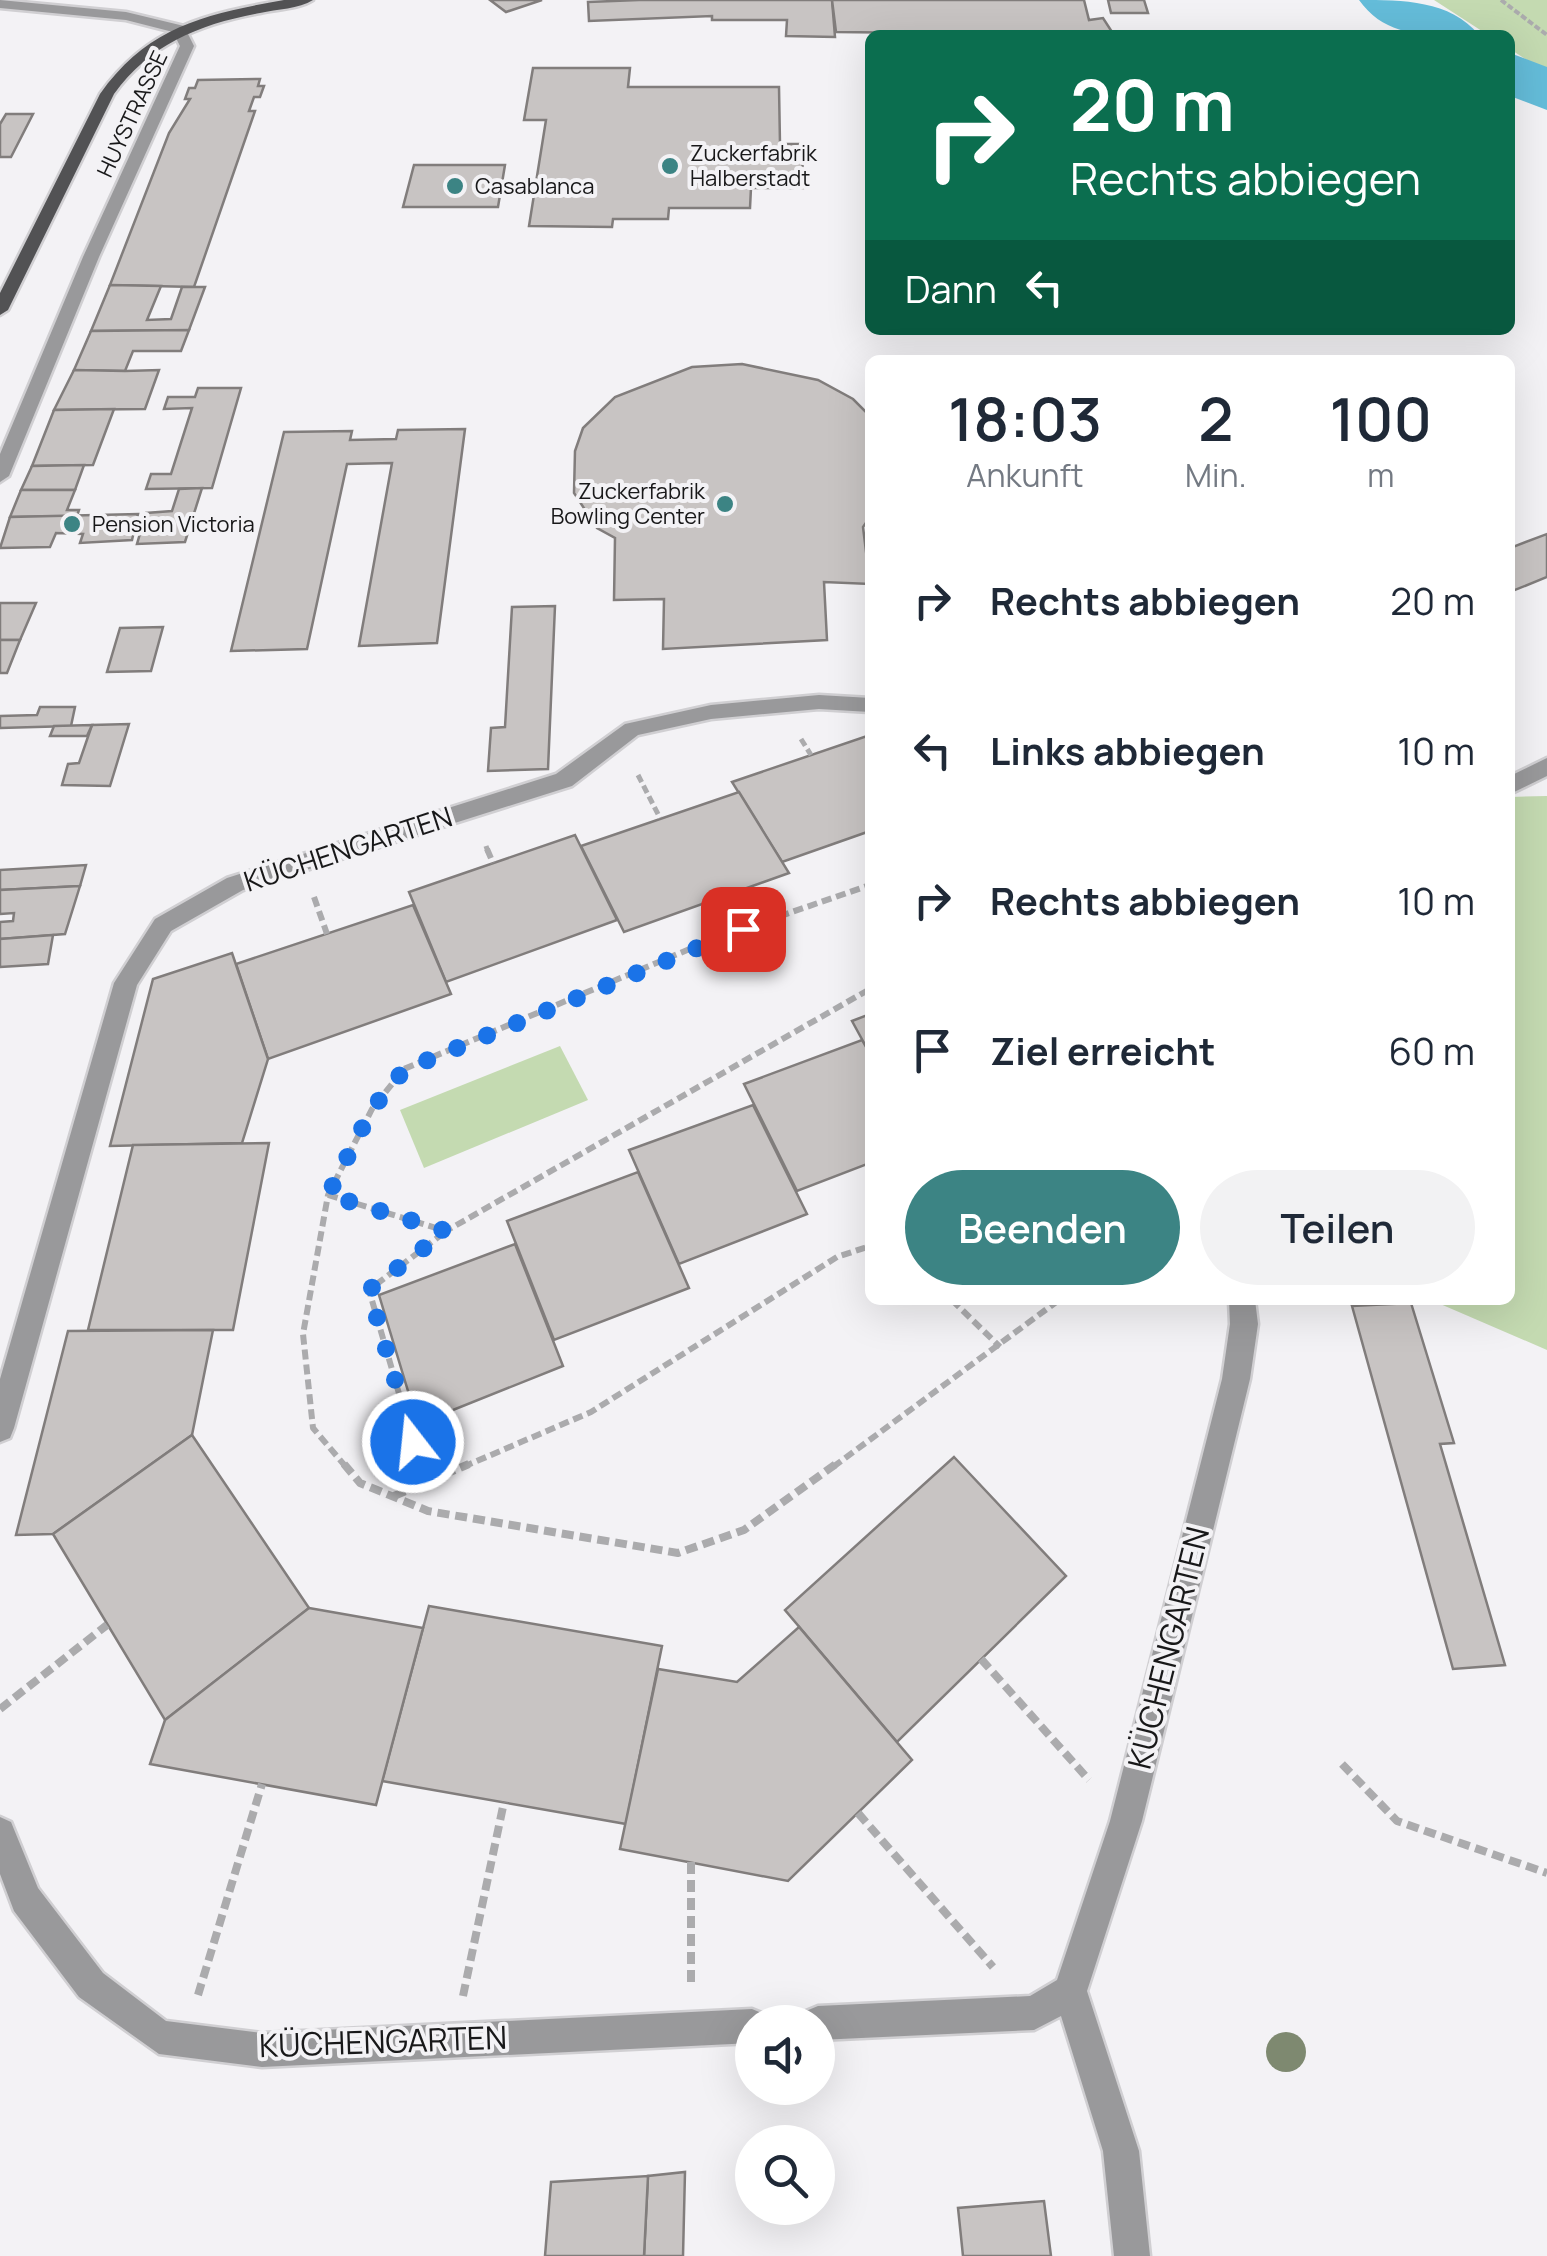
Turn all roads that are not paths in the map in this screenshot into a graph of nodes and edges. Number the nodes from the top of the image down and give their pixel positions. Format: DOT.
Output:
graph roads {
  1 [pos="306,0"];
  2 [pos="27,3"];
  3 [pos="0,4"];
  4 [pos="179,29"];
  5 [pos="0,310"];
  6 [pos="0,476"];
  7 [pos="865,704"];
  8 [pos="1547,766"];
  9 [pos="1515,783"];
  10 [pos="1242,1305"];
  11 [pos="0,1428"];
  12 [pos="0,1832"];
  13 [pos="1070,1991"];
  14 [pos="835,2022"];
  15 [pos="735,2027"];
  16 [pos="1132,2256"];
  1 -- 4 [label="main road"];
  2 -- 3 [label="street"];
  2 -- 4 [label="street"];
  4 -- 5 [label="main road, HUYSTRASSE"];
  4 -- 6 [label="street, HUYSTRASSE"];
  7 -- 11 [label="street, KÜCHENGARTEN"];
  8 -- 9 [label="street"];
  10 -- 13 [label="street, KÜCHENGARTEN"];
  12 -- 15 [label="street, KÜCHENGARTEN"];
  13 -- 14 [label="street"];
  13 -- 16 [label="street"];
}
